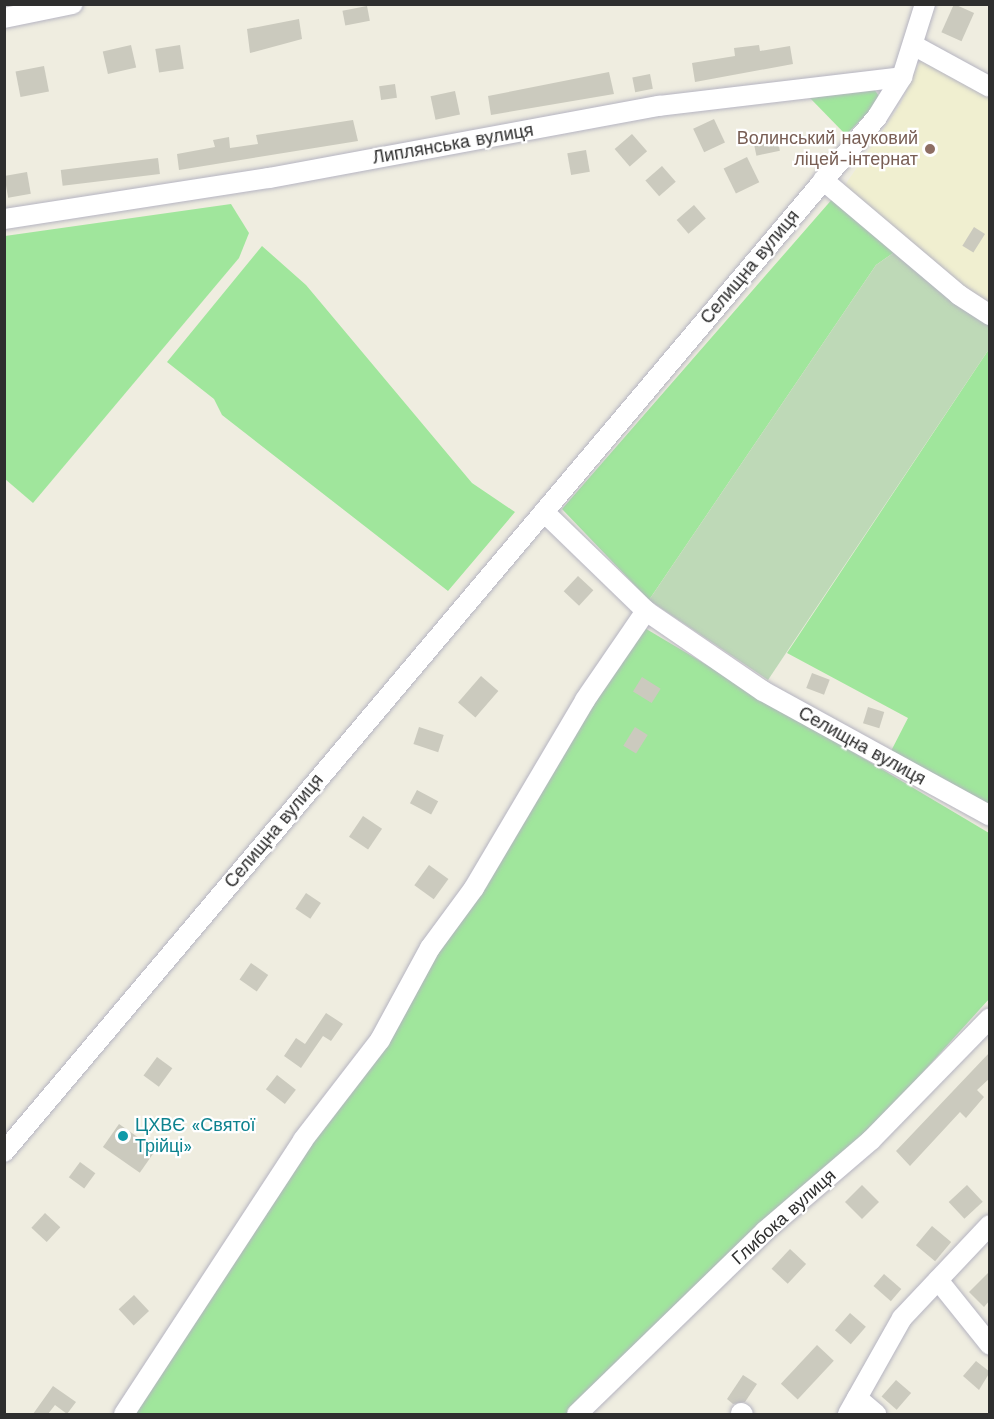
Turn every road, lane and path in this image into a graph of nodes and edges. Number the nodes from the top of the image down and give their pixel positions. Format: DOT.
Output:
graph roads {
  1 [pos="73,4"];
  2 [pos="924,4"];
  3 [pos="4,18"];
  4 [pos="915,46"];
  5 [pos="902,77"];
  6 [pos="990,87"];
  7 [pos="824,180"];
  8 [pos="4,219"];
  9 [pos="990,315"];
  10 [pos="544,512"];
  11 [pos="646,611"];
  12 [pos="990,816"];
  13 [pos="990,1018"];
  14 [pos="4,1152"];
  15 [pos="990,1225"];
  16 [pos="938,1280"];
  17 [pos="990,1345"];
  18 [pos="853,1406"];
  19 [pos="124,1414"];
  20 [pos="578,1414"];
  21 [pos="876,1414"];
  1 -- 3 [label="street"];
  2 -- 4 [label="street, Селищна вулиця"];
  4 -- 5 [label="street, Селищна вулиця"];
  4 -- 6 [label="street"];
  5 -- 7 [label="street, Селищна вулиця"];
  5 -- 8 [label="street, Липлянська вулиця"];
  7 -- 9 [label="street"];
  7 -- 10 [label="street, Селищна вулиця"];
  10 -- 11 [label="street, Селищна вулиця"];
  10 -- 14 [label="street, Селищна вулиця"];
  11 -- 12 [label="street, Селищна вулиця"];
  11 -- 19 [label="street"];
  13 -- 20 [label="street, Глибока вулиця"];
  15 -- 16 [label="street"];
  16 -- 17 [label="street"];
  16 -- 18 [label="street"];
  18 -- 21 [label="street"];
}
